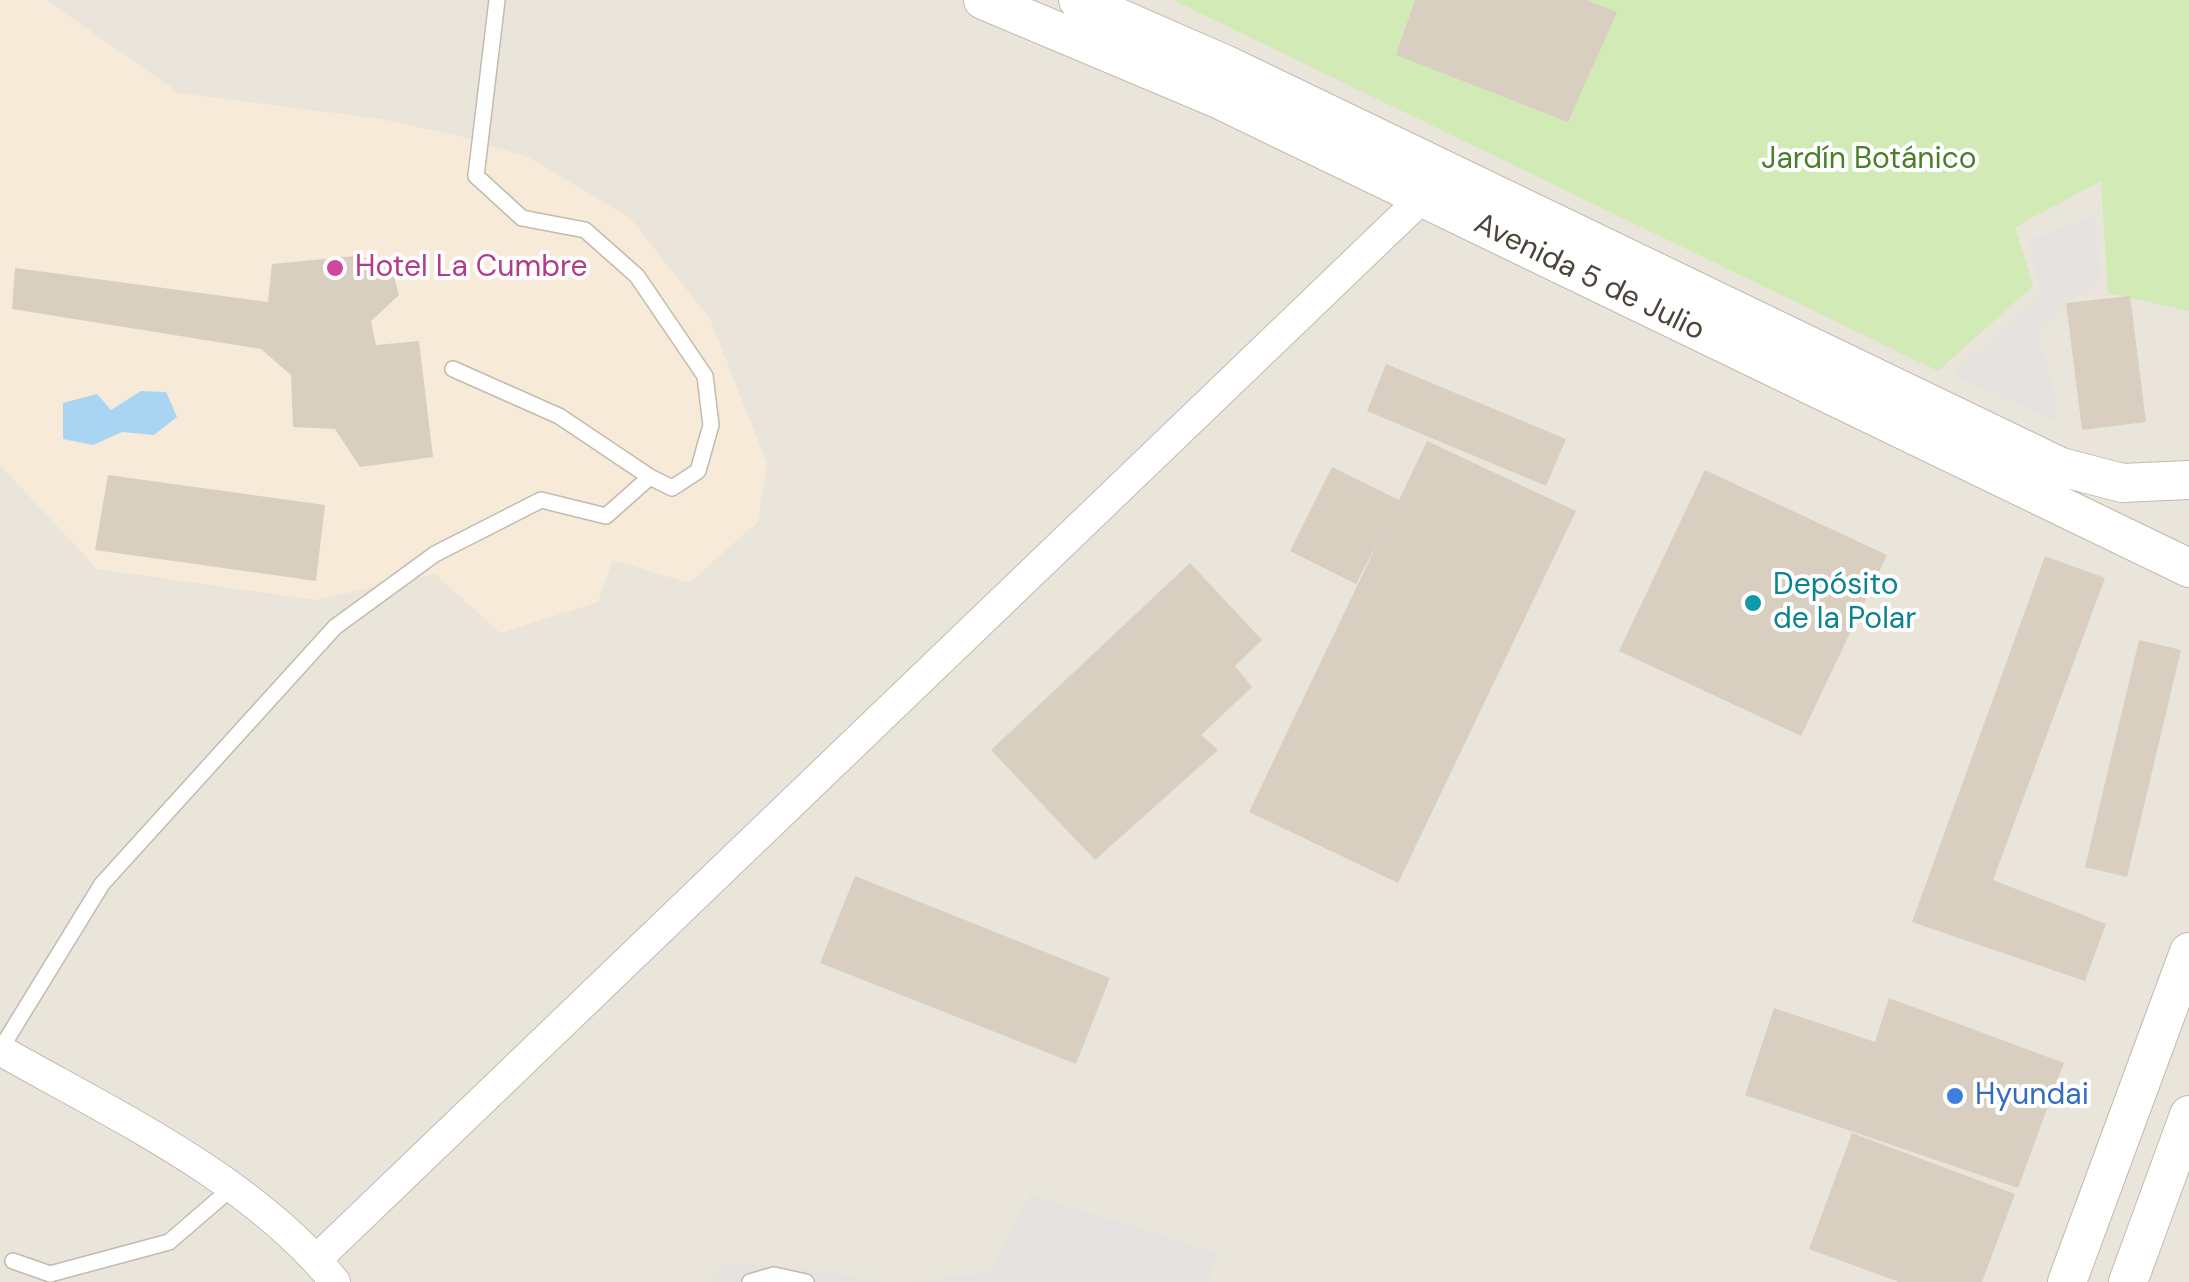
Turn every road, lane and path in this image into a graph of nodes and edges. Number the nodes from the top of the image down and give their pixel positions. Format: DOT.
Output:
graph roads {
  1 [pos="497,0"];
  2 [pos="984,0"];
  3 [pos="1078,0"];
  4 [pos="1422,198"];
  5 [pos="453,370"];
  6 [pos="650,477"];
  7 [pos="2189,480"];
  8 [pos="2189,568"];
  9 [pos="2189,952"];
  10 [pos="0,1050"];
  11 [pos="2189,1115"];
  12 [pos="234,1186"];
  13 [pos="13,1260"];
  14 [pos="326,1271"];
  15 [pos="750,1282"];
  16 [pos="806,1282"];
  17 [pos="2068,1282"];
  18 [pos="2128,1282"];
  1 -- 6 [label="lane"];
  2 -- 4 [label="street, Avenida 5 de Julio"];
  3 -- 7 [label="street, Avenida 5 de Julio"];
  4 -- 8 [label="street, Avenida 5 de Julio"];
  4 -- 14 [label="street"];
  5 -- 6 [label="lane"];
  6 -- 10 [label="lane"];
  9 -- 17 [label="street"];
  10 -- 12 [label="street"];
  11 -- 18 [label="street"];
  12 -- 13 [label="lane"];
  12 -- 14 [label="street"];
  15 -- 16 [label="lane"];
}
